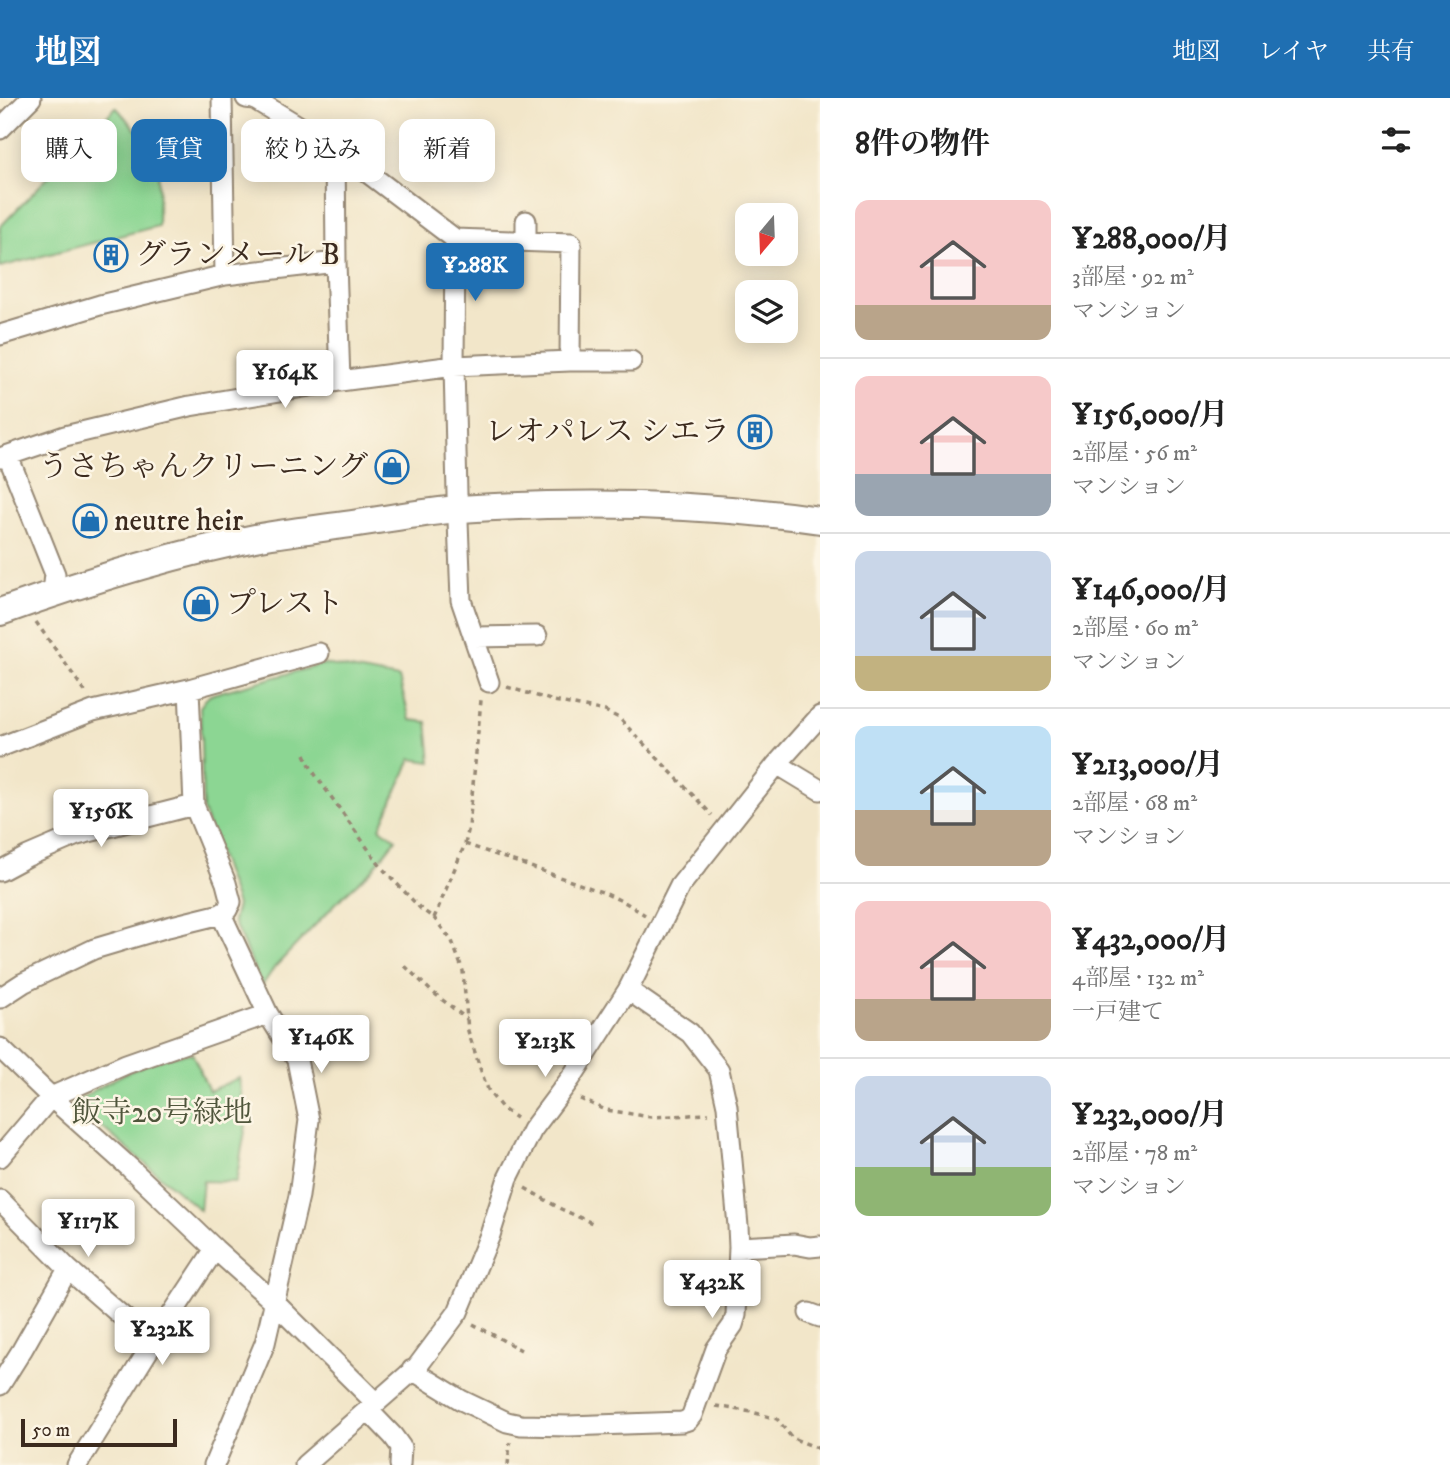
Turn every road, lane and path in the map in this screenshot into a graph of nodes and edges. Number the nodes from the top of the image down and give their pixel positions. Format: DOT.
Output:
graph roads {
  1 [pos="31,98"];
  2 [pos="222,98"];
  3 [pos="246,98"];
  4 [pos="287,119"];
  5 [pos="0,129"];
  6 [pos="335,182"];
  7 [pos="380,182"];
  8 [pos="526,221"];
  9 [pos="455,239"];
  10 [pos="526,241"];
  11 [pos="336,262"];
  12 [pos="225,275"];
  13 [pos="0,335"];
  14 [pos="570,361"];
  15 [pos="631,361"];
  16 [pos="454,366"];
  17 [pos="340,381"];
  18 [pos="4,457"];
  19 [pos="458,509"];
  20 [pos="820,520"];
  21 [pos="50,594"];
  22 [pos="0,612"];
  23 [pos="537,636"];
  24 [pos="474,637"];
  25 [pos="319,653"];
  26 [pos="489,682"];
  27 [pos="189,689"];
  28 [pos="93,711"];
  29 [pos="820,716"];
  30 [pos="0,747"];
  31 [pos="304,754"];
  32 [pos="777,764"];
  33 [pos="820,790"];
  34 [pos="194,805"];
  35 [pos="725,829"];
  36 [pos="465,844"];
  37 [pos="0,871"];
  38 [pos="222,914"];
  39 [pos="434,918"];
  40 [pos="661,926"];
  41 [pos="405,967"];
  42 [pos="628,990"];
  43 [pos="0,998"];
  44 [pos="268,1014"];
  45 [pos="467,1019"];
  46 [pos="0,1048"];
  47 [pos="564,1088"];
  48 [pos="51,1097"];
  49 [pos="728,1114"];
  50 [pos="532,1130"];
  51 [pos="0,1157"];
  52 [pos="508,1178"];
  53 [pos="0,1200"];
  54 [pos="592,1223"];
  55 [pos="820,1246"];
  56 [pos="739,1247"];
  57 [pos="215,1249"];
  58 [pos="68,1269"];
  59 [pos="274,1302"];
  60 [pos="458,1312"];
  61 [pos="153,1343"];
  62 [pos="521,1350"];
  63 [pos="412,1370"];
  64 [pos="0,1385"];
  65 [pos="696,1403"];
  66 [pos="372,1406"];
  67 [pos="820,1449"];
  68 [pos="77,1465"];
  69 [pos="214,1465"];
  70 [pos="305,1465"];
  71 [pos="400,1465"];
  1 -- 5 [label="street"];
  2 -- 12 [label="street"];
  3 -- 4 [label="street"];
  6 -- 11 [label="street"];
  7 -- 9 [label="street"];
  8 -- 10 [label="street"];
  9 -- 10 [label="street"];
  9 -- 16 [label="street"];
  10 -- 14 [label="street"];
  11 -- 12 [label="street"];
  11 -- 17 [label="street"];
  12 -- 13 [label="street"];
  14 -- 15 [label="street"];
  14 -- 16 [label="street"];
  16 -- 17 [label="street"];
  16 -- 19 [label="street"];
  17 -- 18 [label="street"];
  18 -- 21 [label="street"];
  19 -- 20 [label="street"];
  19 -- 21 [label="street"];
  19 -- 24 [label="street"];
  21 -- 22 [label="street"];
  21 -- 28 [label="path"];
  23 -- 24 [label="street"];
  24 -- 26 [label="street"];
  25 -- 27 [label="street"];
  26 -- 35 [label="path"];
  26 -- 36 [label="path"];
  27 -- 28 [label="street"];
  27 -- 34 [label="street"];
  28 -- 30 [label="street"];
  29 -- 32 [label="street"];
  31 -- 39 [label="path"];
  32 -- 33 [label="street"];
  32 -- 35 [label="street"];
  34 -- 37 [label="street"];
  34 -- 38 [label="street"];
  35 -- 40 [label="street"];
  36 -- 39 [label="path"];
  36 -- 40 [label="path"];
  38 -- 43 [label="street"];
  38 -- 44 [label="street"];
  39 -- 45 [label="path"];
  40 -- 42 [label="street"];
  41 -- 45 [label="path"];
  42 -- 47 [label="street"];
  42 -- 49 [label="street"];
  44 -- 48 [label="street"];
  44 -- 59 [label="street"];
  45 -- 50 [label="path"];
  46 -- 48 [label="street"];
  47 -- 49 [label="path"];
  47 -- 50 [label="street"];
  48 -- 51 [label="street"];
  48 -- 57 [label="street"];
  49 -- 56 [label="street"];
  50 -- 52 [label="street"];
  52 -- 54 [label="path"];
  52 -- 60 [label="street"];
  53 -- 58 [label="street"];
  55 -- 56 [label="street"];
  56 -- 65 [label="street"];
  57 -- 59 [label="street"];
  57 -- 61 [label="street"];
  58 -- 61 [label="street"];
  58 -- 64 [label="street"];
  59 -- 66 [label="street"];
  59 -- 69 [label="street"];
  60 -- 62 [label="path"];
  60 -- 63 [label="street"];
  61 -- 68 [label="street"];
  63 -- 65 [label="street"];
  63 -- 66 [label="street"];
  65 -- 67 [label="path"];
  66 -- 70 [label="street"];
  66 -- 71 [label="street"];
}
